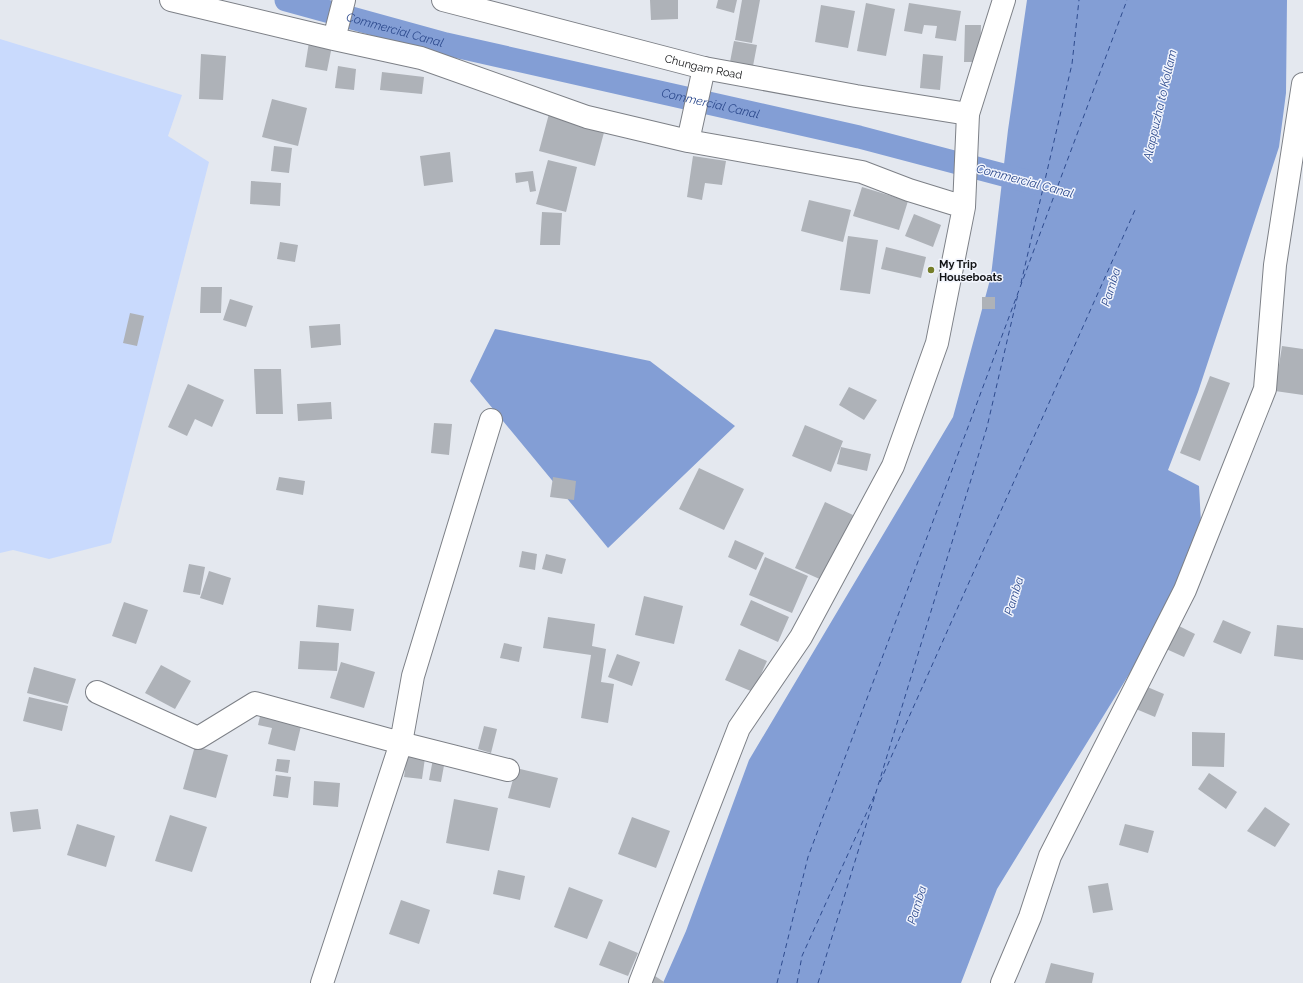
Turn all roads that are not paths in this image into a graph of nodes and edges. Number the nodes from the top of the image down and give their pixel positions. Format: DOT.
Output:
graph roads {
  1 [pos="171,0"];
  2 [pos="344,0"];
  3 [pos="442,0"];
  4 [pos="1004,0"];
  5 [pos="334,39"];
  6 [pos="704,68"];
  7 [pos="1303,84"];
  8 [pos="968,123"];
  9 [pos="688,141"];
  10 [pos="964,203"];
  11 [pos="491,420"];
  12 [pos="97,692"];
  13 [pos="401,743"];
  14 [pos="508,770"];
  15 [pos="322,983"];
  16 [pos="640,983"];
  17 [pos="1002,983"];
  1 -- 5 [label="street"];
  2 -- 5 [label="street"];
  3 -- 6 [label="street, Chungam Road"];
  4 -- 8 [label="street"];
  5 -- 9 [label="street"];
  6 -- 8 [label="street, Chungam Road"];
  6 -- 9 [label="street"];
  7 -- 17 [label="street"];
  8 -- 10 [label="street"];
  9 -- 10 [label="street"];
  10 -- 16 [label="street"];
  11 -- 13 [label="street"];
  12 -- 13 [label="street"];
  13 -- 14 [label="street"];
  13 -- 15 [label="street"];
}
